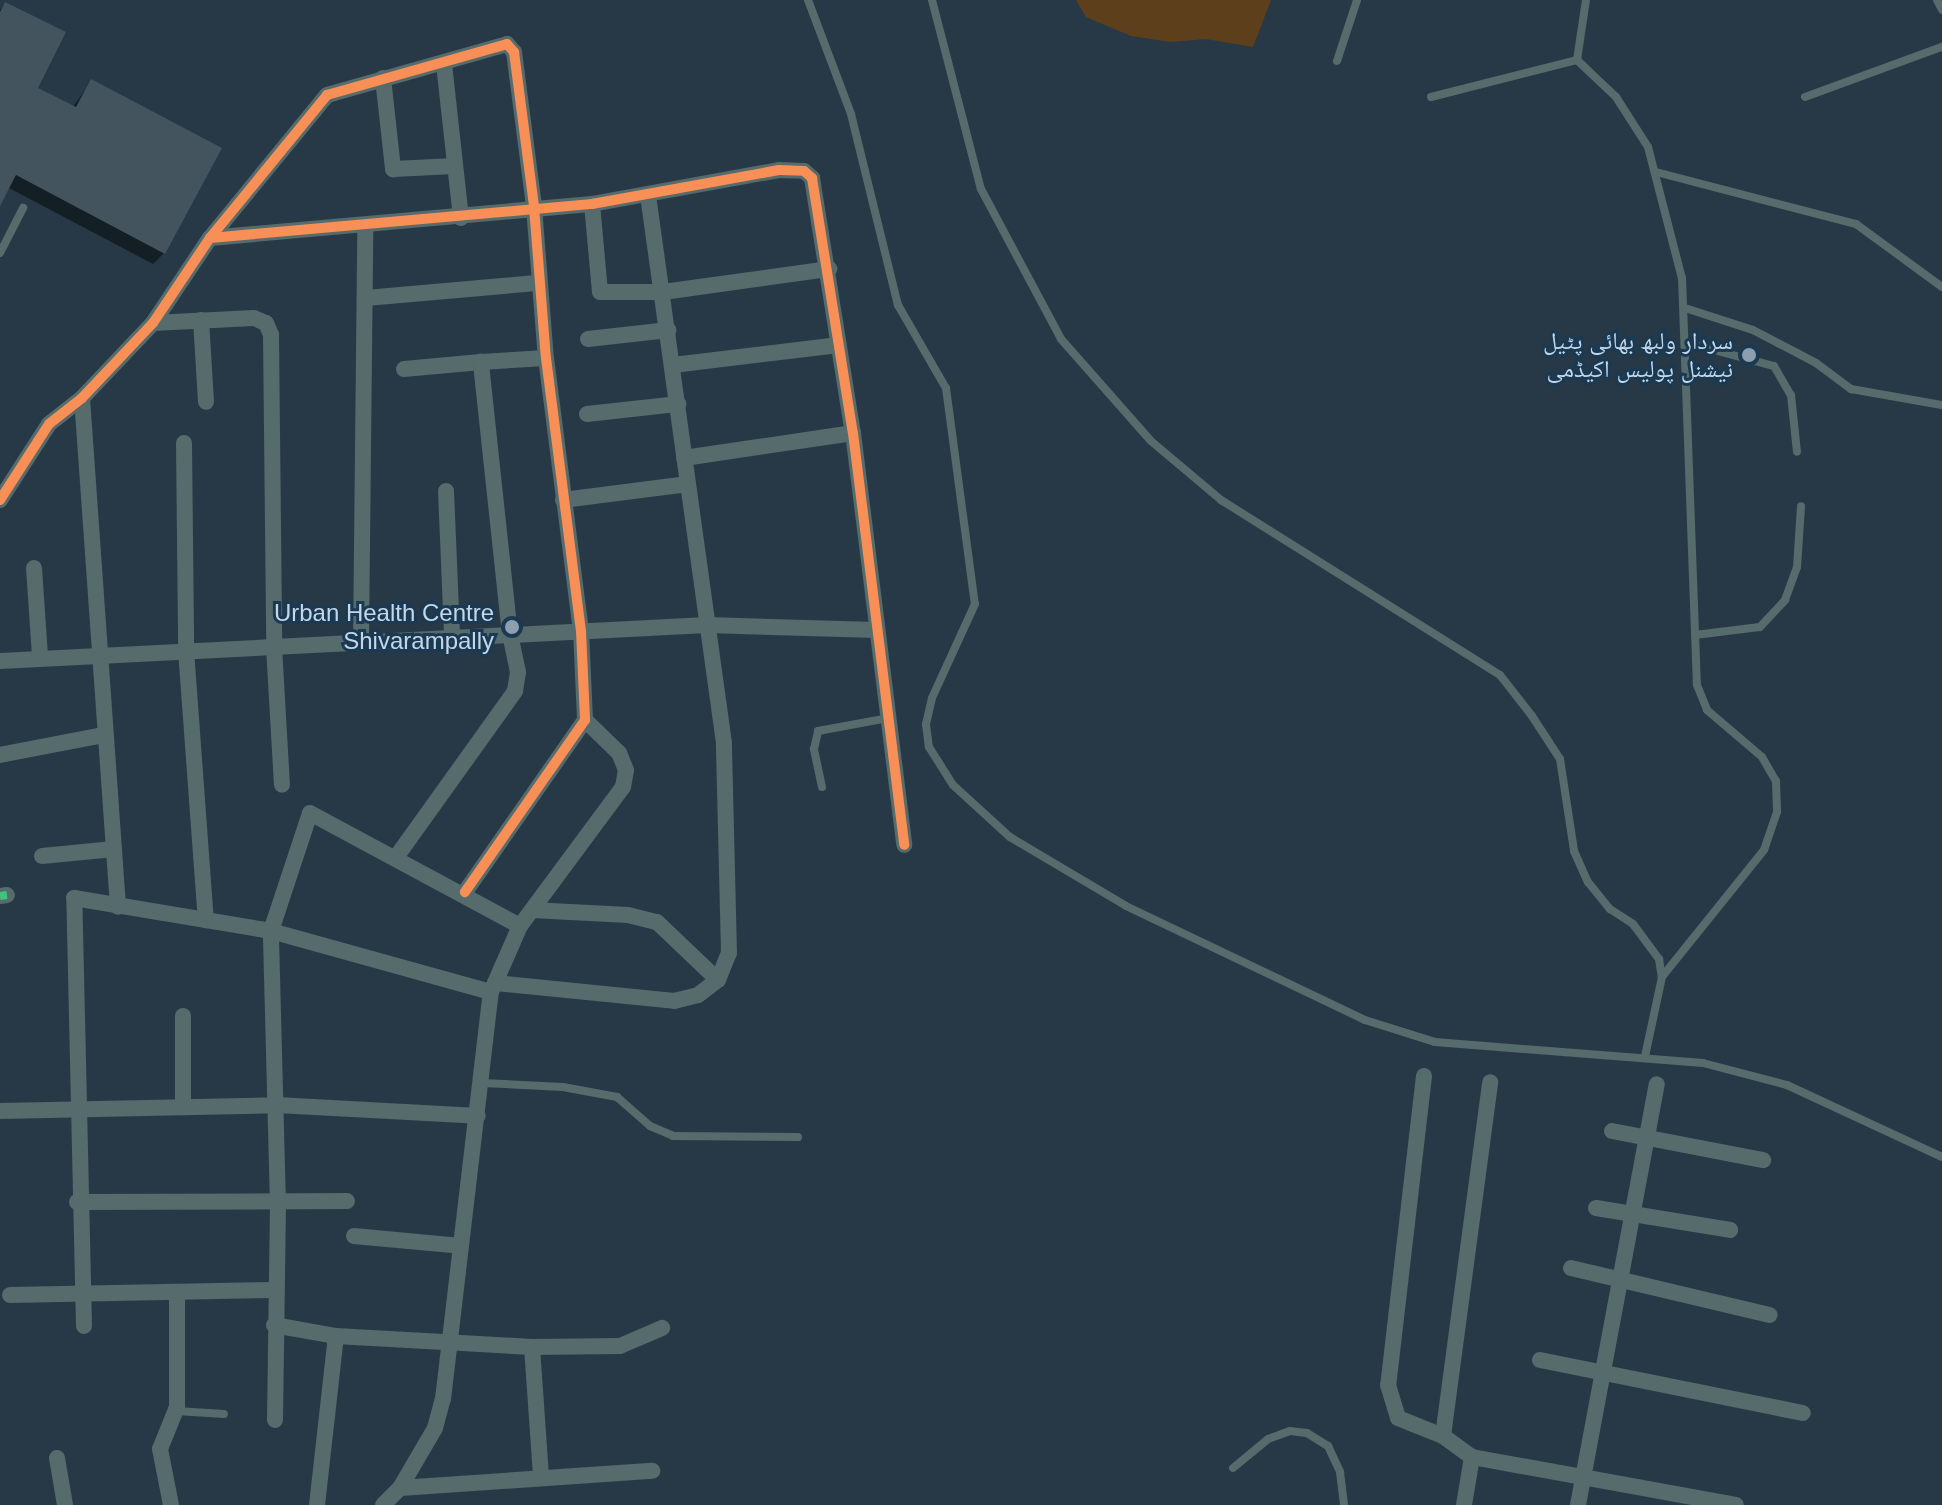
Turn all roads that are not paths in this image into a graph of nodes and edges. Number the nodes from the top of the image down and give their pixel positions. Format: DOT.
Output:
graph roads {
  1 [pos="808,0"];
  2 [pos="932,0"];
  3 [pos="1357,0"];
  4 [pos="1586,0"];
  5 [pos="1937,0"];
  6 [pos="1942,10"];
  7 [pos="1942,47"];
  8 [pos="1577,60"];
  9 [pos="1337,61"];
  10 [pos="444,64"];
  11 [pos="383,78"];
  12 [pos="1431,97"];
  13 [pos="1805,97"];
  14 [pos="455,166"];
  15 [pos="1656,172"];
  16 [pos="648,195"];
  17 [pos="592,204"];
  18 [pos="534,207"];
  19 [pos="23,208"];
  20 [pos="461,218"];
  21 [pos="365,227"];
  22 [pos="210,238"];
  23 [pos="0,253"];
  24 [pos="829,269"];
  25 [pos="539,283"];
  26 [pos="1942,287"];
  27 [pos="663,292"];
  28 [pos="366,298"];
  29 [pos="1685,308"];
  30 [pos="201,320"];
  31 [pos="153,323"];
  32 [pos="668,330"];
  33 [pos="588,339"];
  34 [pos="1688,343"];
  35 [pos="839,345"];
  36 [pos="546,358"];
  37 [pos="481,362"];
  38 [pos="673,365"];
  39 [pos="404,369"];
  40 [pos="82,398"];
  41 [pos="206,402"];
  42 [pos="678,404"];
  43 [pos="1942,405"];
  44 [pos="587,414"];
  45 [pos="853,433"];
  46 [pos="184,443"];
  47 [pos="1797,452"];
  48 [pos="684,458"];
  49 [pos="688,484"];
  50 [pos="446,491"];
  51 [pos="0,500"];
  52 [pos="563,500"];
  53 [pos="1801,506"];
  54 [pos="34,568"];
  55 [pos="707,625"];
  56 [pos="877,630"];
  57 [pos="581,631"];
  58 [pos="510,635"];
  59 [pos="1695,635"];
  60 [pos="452,637"];
  61 [pos="361,641"];
  62 [pos="274,647"];
  63 [pos="186,650"];
  64 [pos="98,652"];
  65 [pos="40,657"];
  66 [pos="0,661"];
  67 [pos="889,718"];
  68 [pos="585,720"];
  69 [pos="104,735"];
  70 [pos="0,755"];
  71 [pos="282,785"];
  72 [pos="822,787"];
  73 [pos="904,845"];
  74 [pos="114,849"];
  75 [pos="42,856"];
  76 [pos="397,856"];
  77 [pos="465,892"];
  78 [pos="118,907"];
  79 [pos="532,910"];
  80 [pos="206,920"];
  81 [pos="520,926"];
  82 [pos="271,931"];
  83 [pos="1662,977"];
  84 [pos="718,980"];
  85 [pos="493,988"];
  86 [pos="183,1016"];
  87 [pos="1645,1056"];
  88 [pos="1424,1076"];
  89 [pos="1490,1082"];
  90 [pos="482,1083"];
  91 [pos="1657,1084"];
  92 [pos="277,1105"];
  93 [pos="183,1107"];
  94 [pos="76,1108"];
  95 [pos="0,1111"];
  96 [pos="478,1116"];
  97 [pos="1612,1131"];
  98 [pos="798,1137"];
  99 [pos="1646,1137"];
  100 [pos="1942,1157"];
  101 [pos="1763,1160"];
  102 [pos="347,1201"];
  103 [pos="77,1202"];
  104 [pos="278,1205"];
  105 [pos="1596,1208"];
  106 [pos="1632,1214"];
  107 [pos="1730,1230"];
  108 [pos="354,1236"];
  109 [pos="461,1246"];
  110 [pos="1571,1268"];
  111 [pos="1620,1282"];
  112 [pos="276,1290"];
  113 [pos="177,1294"];
  114 [pos="10,1295"];
  115 [pos="82,1295"];
  116 [pos="1770,1315"];
  117 [pos="274,1325"];
  118 [pos="84,1326"];
  119 [pos="662,1328"];
  120 [pos="336,1336"];
  121 [pos="447,1346"];
  122 [pos="532,1347"];
  123 [pos="1540,1360"];
  124 [pos="1603,1371"];
  125 [pos="176,1411"];
  126 [pos="1803,1413"];
  127 [pos="224,1414"];
  128 [pos="275,1420"];
  129 [pos="1443,1436"];
  130 [pos="1472,1457"];
  131 [pos="57,1458"];
  132 [pos="1233,1468"];
  133 [pos="652,1471"];
  134 [pos="541,1476"];
  135 [pos="1583,1478"];
  136 [pos="400,1488"];
  137 [pos="1693,1500"];
  138 [pos="65,1505"];
  139 [pos="171,1505"];
  140 [pos="317,1505"];
  141 [pos="383,1505"];
  142 [pos="1344,1505"];
  143 [pos="1464,1505"];
  144 [pos="1578,1505"];
  145 [pos="1736,1505"];
  1 -- 87 [label="lane"];
  2 -- 83 [label="lane"];
  3 -- 9 [label="lane"];
  4 -- 8 [label="lane"];
  5 -- 6 [label="lane"];
  7 -- 13 [label="lane"];
  8 -- 12 [label="lane"];
  8 -- 15 [label="lane"];
  10 -- 11 [label="street"];
  10 -- 14 [label="street"];
  10 -- 18 [label="street"];
  11 -- 14 [label="street"];
  11 -- 22 [label="street"];
  14 -- 20 [label="street"];
  15 -- 26 [label="lane"];
  15 -- 29 [label="lane"];
  16 -- 17 [label="street"];
  16 -- 24 [label="street"];
  16 -- 27 [label="street"];
  17 -- 18 [label="street"];
  17 -- 27 [label="street"];
  18 -- 20 [label="street"];
  18 -- 25 [label="street"];
  19 -- 23 [label="lane"];
  20 -- 21 [label="street"];
  21 -- 22 [label="street"];
  21 -- 28 [label="street"];
  22 -- 31 [label="street"];
  24 -- 27 [label="street"];
  24 -- 35 [label="street"];
  25 -- 28 [label="street"];
  25 -- 36 [label="street"];
  27 -- 32 [label="street"];
  28 -- 61 [label="street"];
  29 -- 34 [label="lane"];
  29 -- 43 [label="lane"];
  30 -- 31 [label="street"];
  30 -- 41 [label="street"];
  30 -- 62 [label="street"];
  31 -- 40 [label="street"];
  32 -- 33 [label="street"];
  32 -- 38 [label="street"];
  34 -- 47 [label="lane"];
  34 -- 59 [label="lane"];
  35 -- 38 [label="street"];
  35 -- 45 [label="street"];
  36 -- 37 [label="street"];
  36 -- 52 [label="street"];
  37 -- 39 [label="street"];
  37 -- 58 [label="street"];
  38 -- 42 [label="street"];
  40 -- 51 [label="street"];
  40 -- 64 [label="street"];
  42 -- 44 [label="street"];
  42 -- 48 [label="street"];
  45 -- 48 [label="street"];
  45 -- 56 [label="street"];
  46 -- 63 [label="street"];
  48 -- 49 [label="street"];
  49 -- 52 [label="street"];
  49 -- 55 [label="street"];
  50 -- 60 [label="street"];
  52 -- 57 [label="street"];
  53 -- 59 [label="lane"];
  54 -- 65 [label="street"];
  55 -- 56 [label="street"];
  55 -- 57 [label="street"];
  55 -- 84 [label="street"];
  56 -- 67 [label="street"];
  57 -- 58 [label="street"];
  57 -- 68 [label="street"];
  58 -- 60 [label="street"];
  58 -- 76 [label="street"];
  59 -- 83 [label="lane"];
  60 -- 61 [label="street"];
  61 -- 62 [label="street"];
  62 -- 63 [label="street"];
  62 -- 71 [label="street"];
  63 -- 64 [label="street"];
  63 -- 80 [label="street"];
  64 -- 65 [label="street"];
  64 -- 69 [label="street"];
  65 -- 66 [label="street"];
  67 -- 72 [label="lane"];
  67 -- 73 [label="street"];
  68 -- 77 [label="street"];
  68 -- 79 [label="street"];
  69 -- 70 [label="street"];
  69 -- 74 [label="street"];
  74 -- 75 [label="street"];
  74 -- 78 [label="street"];
  76 -- 77 [label="street"];
  76 -- 82 [label="street"];
  77 -- 81 [label="street"];
  78 -- 80 [label="street"];
  78 -- 94 [label="street"];
  79 -- 81 [label="street"];
  79 -- 84 [label="street"];
  80 -- 82 [label="street"];
  81 -- 85 [label="street"];
  82 -- 85 [label="street"];
  82 -- 92 [label="street"];
  83 -- 87 [label="lane"];
  84 -- 85 [label="street"];
  85 -- 90 [label="street"];
  86 -- 93 [label="street"];
  87 -- 100 [label="lane"];
  88 -- 129 [label="street"];
  89 -- 129 [label="street"];
  90 -- 96 [label="street"];
  90 -- 98 [label="lane"];
  91 -- 99 [label="street"];
  92 -- 93 [label="street"];
  92 -- 96 [label="street"];
  92 -- 104 [label="street"];
  93 -- 94 [label="street"];
  94 -- 95 [label="street"];
  94 -- 103 [label="street"];
  96 -- 109 [label="street"];
  97 -- 99 [label="street"];
  99 -- 101 [label="street"];
  99 -- 106 [label="street"];
  102 -- 104 [label="street"];
  103 -- 104 [label="street"];
  103 -- 115 [label="street"];
  104 -- 112 [label="street"];
  105 -- 106 [label="street"];
  106 -- 107 [label="street"];
  106 -- 111 [label="street"];
  108 -- 109 [label="street"];
  109 -- 121 [label="street"];
  110 -- 111 [label="street"];
  111 -- 116 [label="street"];
  111 -- 124 [label="street"];
  112 -- 113 [label="street"];
  112 -- 117 [label="street"];
  113 -- 115 [label="street"];
  113 -- 125 [label="street"];
  114 -- 115 [label="street"];
  115 -- 118 [label="street"];
  117 -- 120 [label="street"];
  117 -- 128 [label="street"];
  119 -- 122 [label="street"];
  120 -- 121 [label="street"];
  120 -- 140 [label="street"];
  121 -- 122 [label="street"];
  121 -- 136 [label="street"];
  122 -- 134 [label="street"];
  123 -- 124 [label="street"];
  124 -- 126 [label="street"];
  124 -- 135 [label="street"];
  125 -- 127 [label="lane"];
  125 -- 139 [label="street"];
  129 -- 130 [label="street"];
  130 -- 135 [label="street"];
  130 -- 143 [label="street"];
  131 -- 138 [label="street"];
  132 -- 142 [label="lane"];
  133 -- 134 [label="street"];
  134 -- 136 [label="street"];
  135 -- 137 [label="street"];
  135 -- 144 [label="street"];
  136 -- 141 [label="street"];
  137 -- 145 [label="street"];
}
